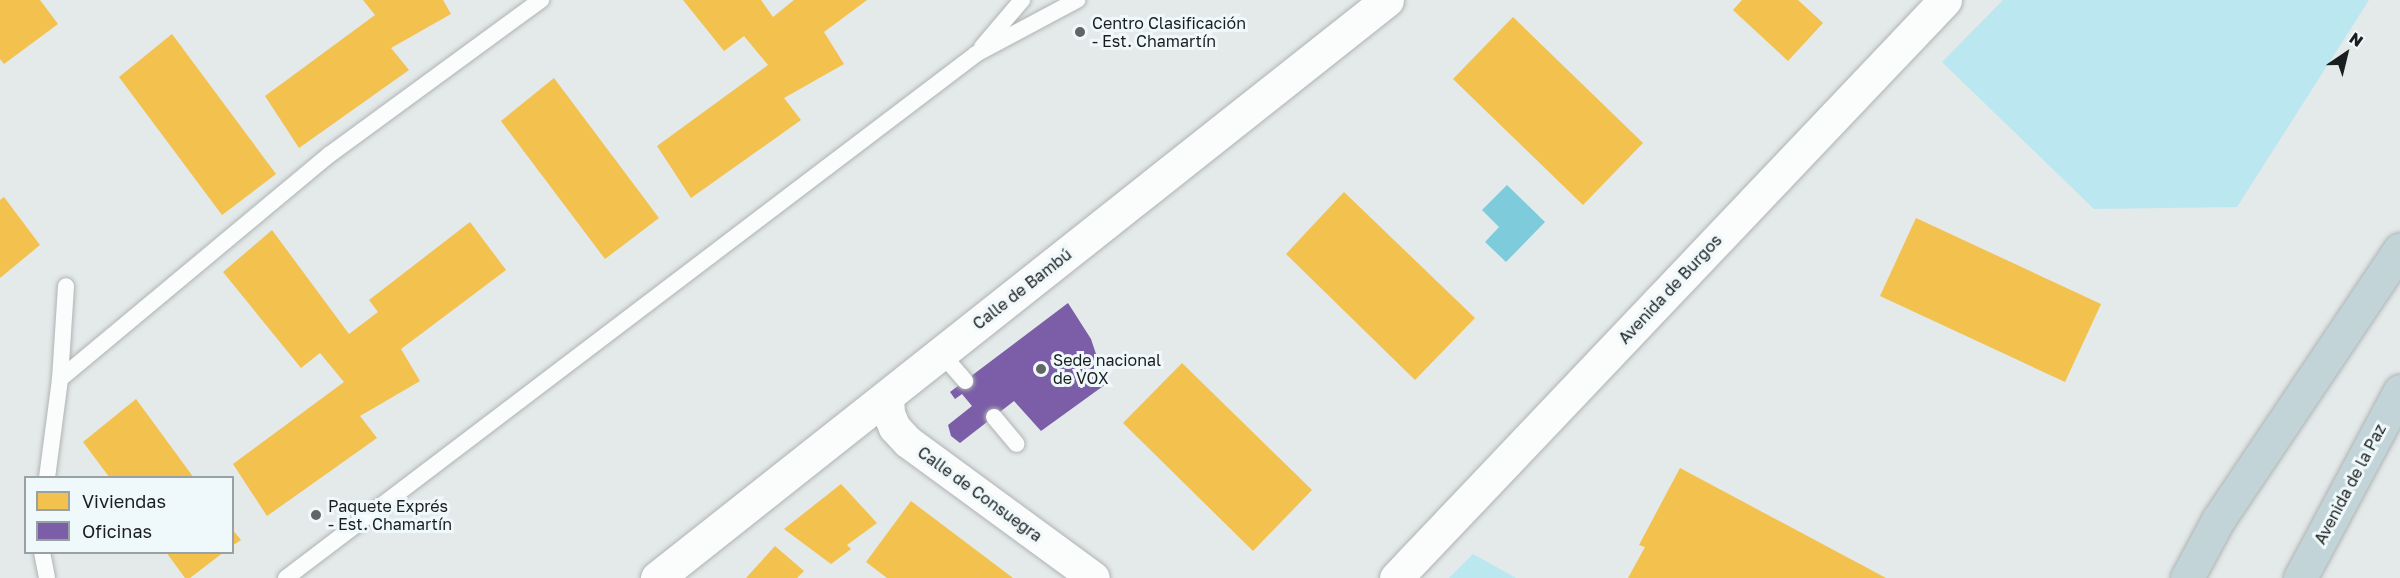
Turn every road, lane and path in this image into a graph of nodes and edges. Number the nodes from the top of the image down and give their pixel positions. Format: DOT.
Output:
graph roads {
  1 [pos="541,0"];
  2 [pos="1022,0"];
  3 [pos="1077,0"];
  4 [pos="1387,0"];
  5 [pos="1933,4"];
  6 [pos="976,54"];
  7 [pos="2400,249"];
  8 [pos="66,285"];
  9 [pos="941,353"];
  10 [pos="60,379"];
  11 [pos="965,381"];
  12 [pos="2400,391"];
  13 [pos="888,396"];
  14 [pos="994,417"];
  15 [pos="1017,444"];
  16 [pos="47,476"];
  17 [pos="42,554"];
  18 [pos="47,578"];
  19 [pos="286,578"];
  20 [pos="657,578"];
  21 [pos="1094,578"];
  22 [pos="1396,578"];
  23 [pos="2187,578"];
  24 [pos="2300,578"];
  1 -- 10 [label="lane"];
  2 -- 6 [label="lane"];
  3 -- 6 [label="lane"];
  4 -- 9 [label="street, Calle de Bambú"];
  5 -- 22 [label="street, Avenida de Burgos"];
  6 -- 19 [label="lane"];
  7 -- 23 [label="highway"];
  8 -- 10 [label="lane"];
  9 -- 11 [label="lane"];
  9 -- 13 [label="street, Calle de Bambú"];
  10 -- 16 [label="lane"];
  12 -- 24 [label="highway, Avenida de la Paz"];
  13 -- 20 [label="street, Calle de Bambú"];
  13 -- 21 [label="street, Calle de Consuegra"];
  14 -- 15 [label="lane"];
  17 -- 18 [label="lane"];
}
